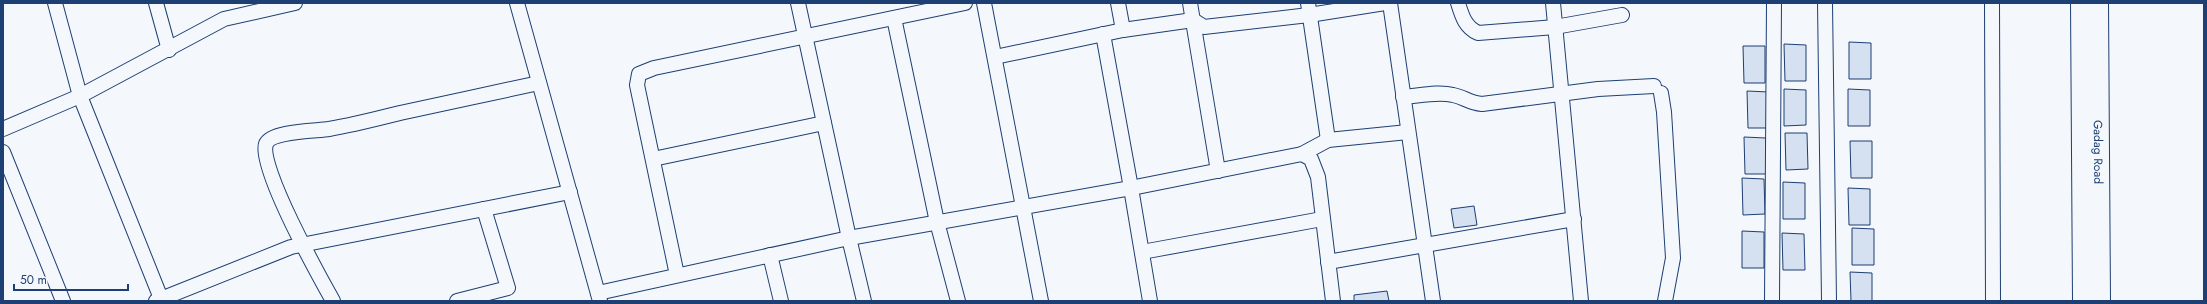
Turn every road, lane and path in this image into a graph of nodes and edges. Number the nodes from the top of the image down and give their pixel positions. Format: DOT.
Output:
graph roads {
  1 [pos="55,3"];
  2 [pos="156,3"];
  3 [pos="295,3"];
  4 [pos="516,3"];
  5 [pos="798,3"];
  6 [pos="965,3"];
  7 [pos="984,3"];
  8 [pos="1118,3"];
  9 [pos="1190,3"];
  10 [pos="1384,3"];
  11 [pos="1390,3"];
  12 [pos="1458,3"];
  13 [pos="1553,3"];
  14 [pos="1774,3"];
  15 [pos="1825,3"];
  16 [pos="1992,3"];
  17 [pos="2082,3"];
  18 [pos="2098,3"];
  19 [pos="1309,9"];
  20 [pos="1622,15"];
  21 [pos="894,18"];
  22 [pos="1192,20"];
  23 [pos="1555,27"];
  24 [pos="1123,30"];
  25 [pos="1103,34"];
  26 [pos="805,36"];
  27 [pos="169,50"];
  28 [pos="995,57"];
  29 [pos="539,82"];
  30 [pos="1562,94"];
  31 [pos="80,96"];
  32 [pos="1403,97"];
  33 [pos="824,123"];
  34 [pos="3,129"];
  35 [pos="1408,132"];
  36 [pos="1328,140"];
  37 [pos="3,152"];
  38 [pos="1302,154"];
  39 [pos="653,159"];
  40 [pos="1218,171"];
  41 [pos="1132,188"];
  42 [pos="570,192"];
  43 [pos="1023,206"];
  44 [pos="484,210"];
  45 [pos="1322,219"];
  46 [pos="1574,219"];
  47 [pos="937,222"];
  48 [pos="848,238"];
  49 [pos="302,244"];
  50 [pos="1424,245"];
  51 [pos="1142,252"];
  52 [pos="770,255"];
  53 [pos="1328,262"];
  54 [pos="677,275"];
  55 [pos="599,297"];
  56 [pos="160,300"];
  57 [pos="63,301"];
  58 [pos="333,301"];
  59 [pos="457,301"];
  60 [pos="781,301"];
  61 [pos="864,301"];
  62 [pos="958,301"];
  63 [pos="1041,301"];
  64 [pos="1150,301"];
  65 [pos="1333,301"];
  66 [pos="1433,301"];
  67 [pos="1582,301"];
  68 [pos="1665,301"];
  69 [pos="1772,301"];
  70 [pos="1829,301"];
  71 [pos="1993,301"];
  72 [pos="2084,301"];
  73 [pos="2099,301"];
  1 -- 31 [label="street"];
  2 -- 27 [label="street"];
  3 -- 27 [label="street"];
  4 -- 29 [label="street"];
  5 -- 26 [label="street"];
  6 -- 21 [label="street"];
  7 -- 28 [label="street"];
  8 -- 24 [label="street"];
  9 -- 22 [label="street"];
  10 -- 19 [label="street"];
  11 -- 32 [label="street"];
  12 -- 23 [label="street"];
  13 -- 23 [label="street"];
  14 -- 69 [label="street"];
  15 -- 70 [label="street"];
  16 -- 71 [label="street"];
  17 -- 72 [label="highway, Gadag Road"];
  18 -- 73 [label="highway, Gadag Road"];
  19 -- 22 [label="street"];
  19 -- 36 [label="street"];
  20 -- 23 [label="street"];
  21 -- 26 [label="street"];
  21 -- 47 [label="street"];
  22 -- 24 [label="street"];
  22 -- 40 [label="street"];
  23 -- 30 [label="street"];
  24 -- 25 [label="street"];
  25 -- 28 [label="street"];
  25 -- 41 [label="street"];
  26 -- 33 [label="street"];
  26 -- 39 [label="street"];
  27 -- 31 [label="street"];
  28 -- 43 [label="street"];
  29 -- 42 [label="street"];
  29 -- 49 [label="street"];
  30 -- 32 [label="street"];
  30 -- 46 [label="street"];
  30 -- 68 [label="street"];
  31 -- 34 [label="street"];
  31 -- 56 [label="street"];
  32 -- 35 [label="street"];
  33 -- 39 [label="street"];
  33 -- 48 [label="street"];
  35 -- 36 [label="street"];
  35 -- 50 [label="street"];
  36 -- 38 [label="street"];
  37 -- 57 [label="street"];
  38 -- 40 [label="street"];
  38 -- 45 [label="street"];
  39 -- 54 [label="street"];
  40 -- 41 [label="street"];
  41 -- 43 [label="street"];
  41 -- 51 [label="street"];
  42 -- 44 [label="street"];
  42 -- 55 [label="street"];
  43 -- 47 [label="street"];
  43 -- 63 [label="street"];
  44 -- 49 [label="street"];
  44 -- 59 [label="street"];
  45 -- 51 [label="street"];
  45 -- 53 [label="street"];
  46 -- 50 [label="street"];
  46 -- 67 [label="street"];
  47 -- 48 [label="street"];
  47 -- 62 [label="street"];
  48 -- 52 [label="street"];
  48 -- 61 [label="street"];
  49 -- 56 [label="street"];
  49 -- 58 [label="street"];
  50 -- 53 [label="street"];
  50 -- 66 [label="street"];
  51 -- 64 [label="street"];
  52 -- 54 [label="street"];
  52 -- 60 [label="street"];
  53 -- 65 [label="street"];
  54 -- 55 [label="street"];
}
